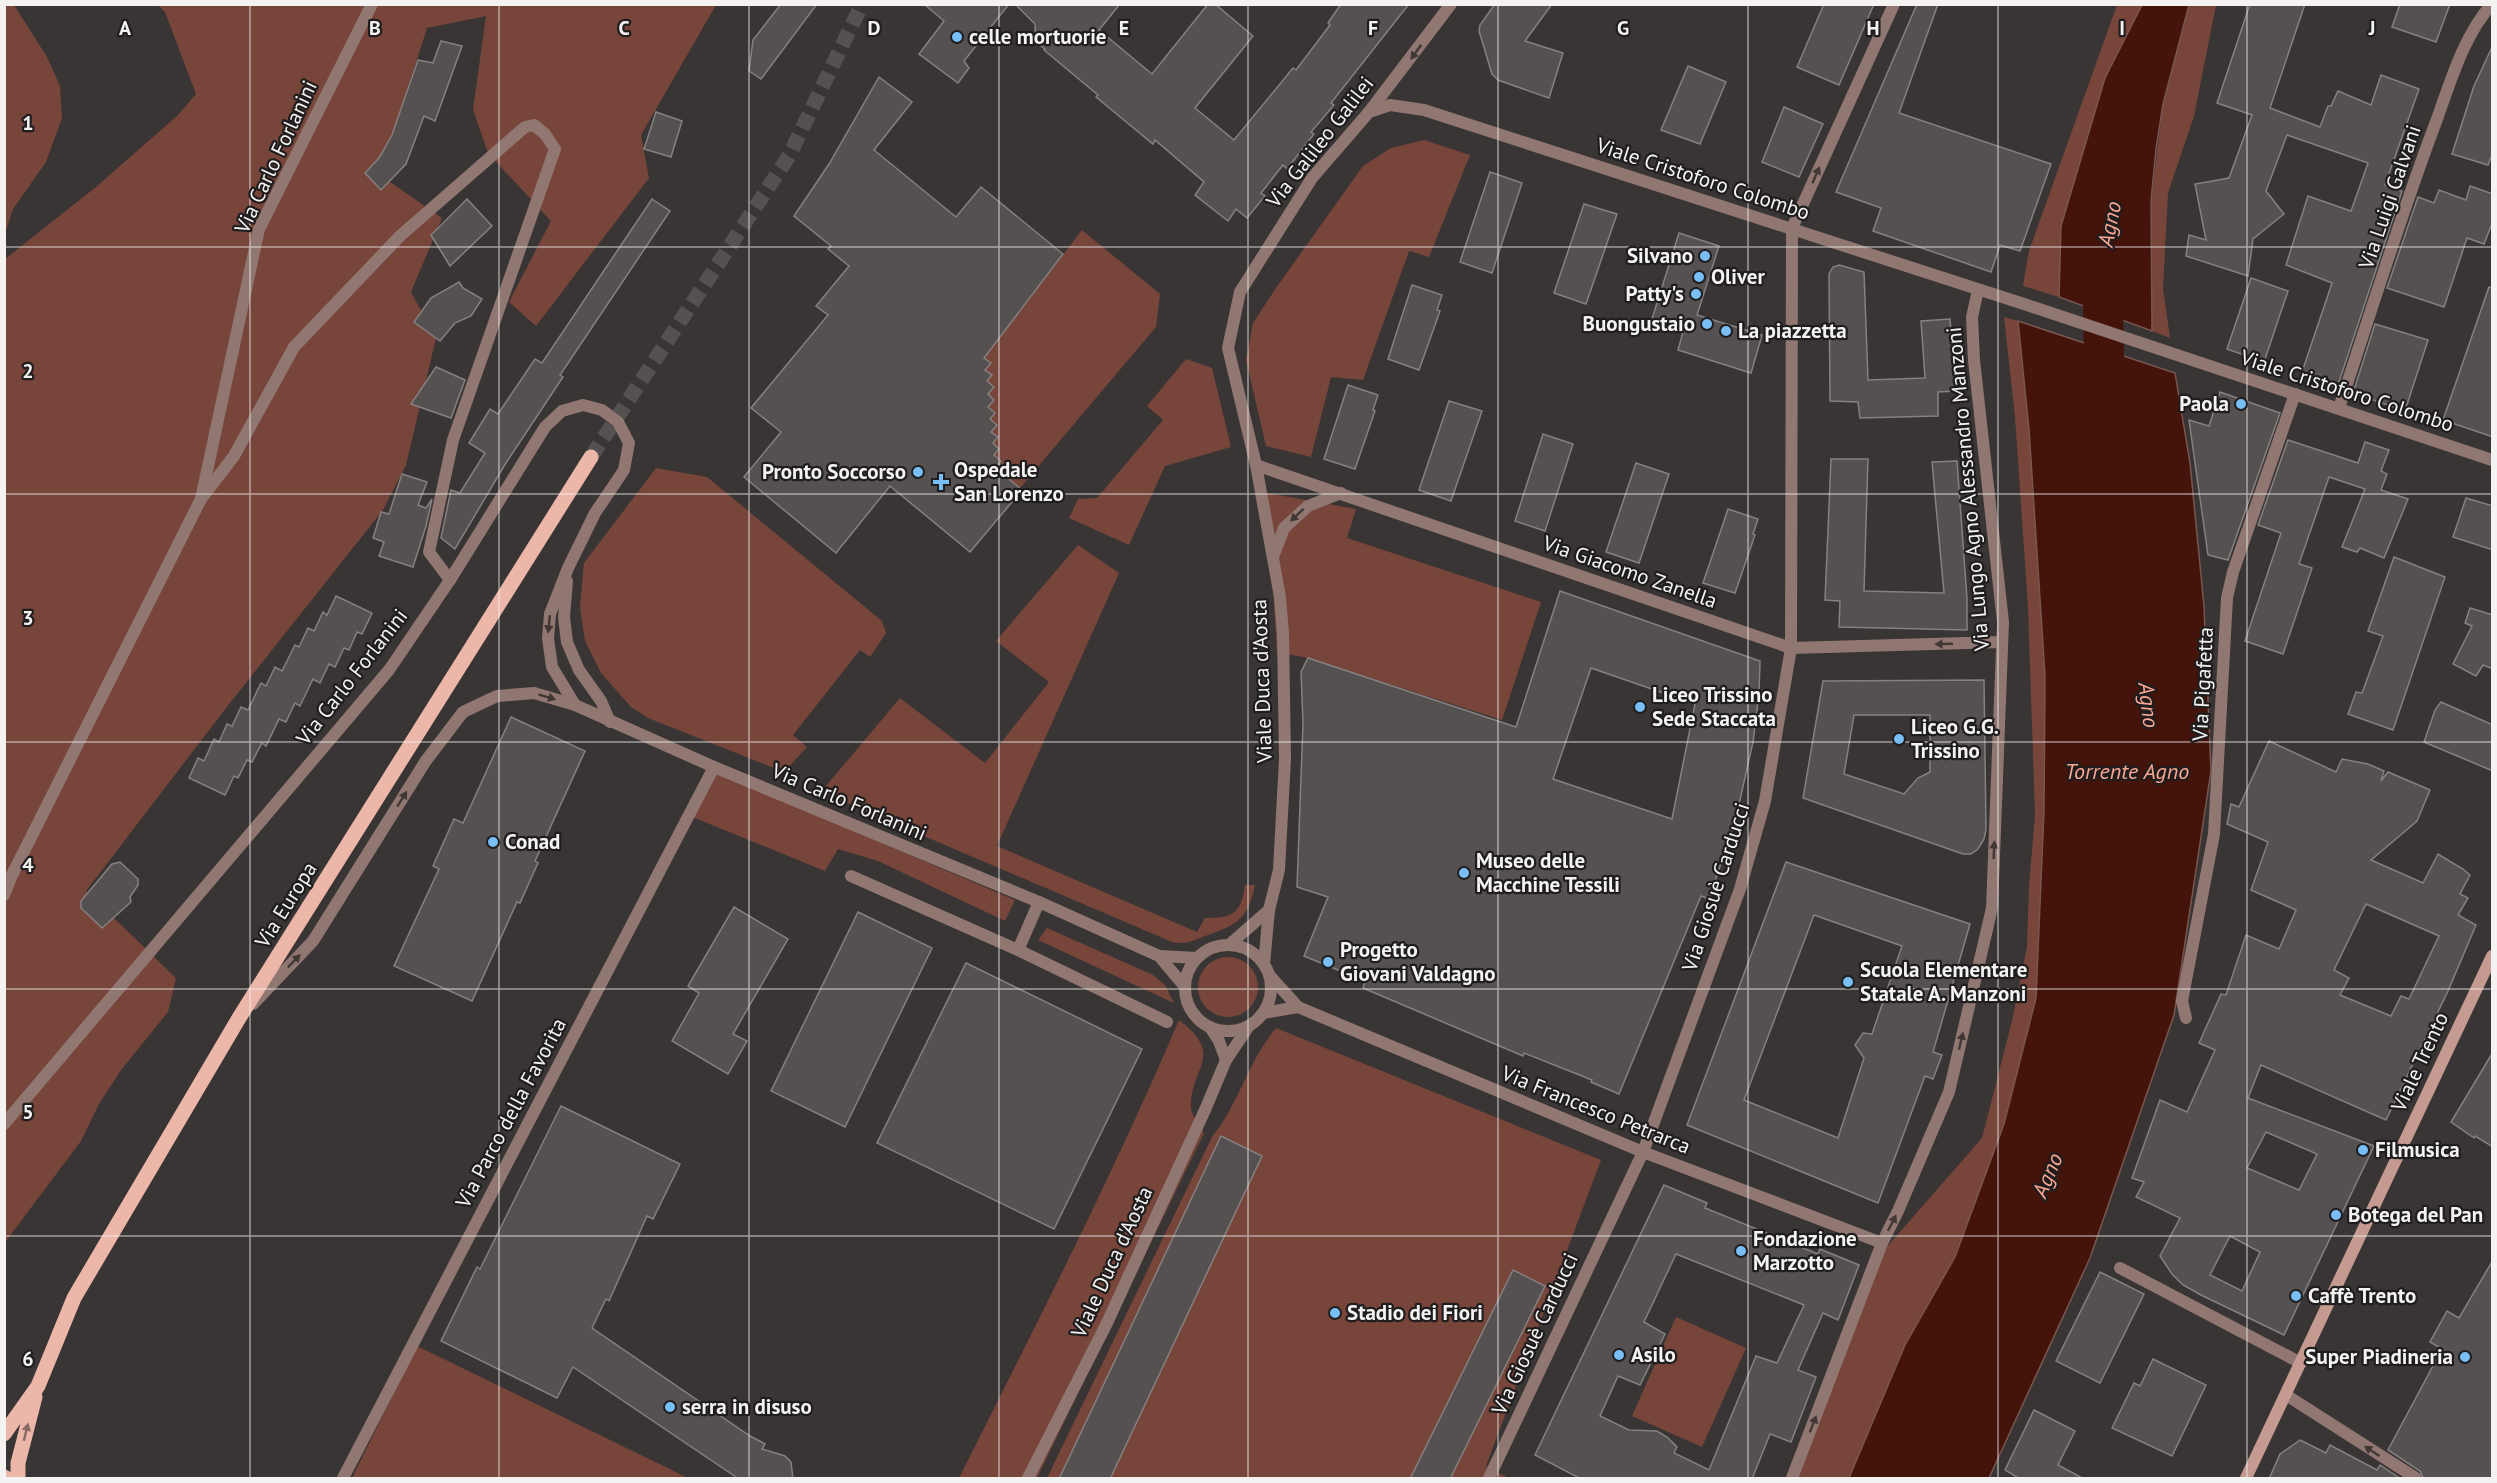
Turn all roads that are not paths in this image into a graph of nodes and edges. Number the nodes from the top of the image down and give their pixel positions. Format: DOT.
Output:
graph roads {
  1 [pos="372,4"];
  2 [pos="1451,4"];
  3 [pos="1894,4"];
  4 [pos="2492,4"];
  5 [pos="1369,112"];
  6 [pos="1792,228"];
  7 [pos="1978,290"];
  8 [pos="1228,348"];
  9 [pos="2295,394"];
  10 [pos="2339,408"];
  11 [pos="591,458"];
  12 [pos="2493,460"];
  13 [pos="1256,465"];
  14 [pos="1341,493"];
  15 [pos="201,498"];
  16 [pos="1273,558"];
  17 [pos="568,568"];
  18 [pos="450,580"];
  19 [pos="2002,642"];
  20 [pos="1791,648"];
  21 [pos="575,705"];
  22 [pos="610,722"];
  23 [pos="714,767"];
  24 [pos="851,876"];
  25 [pos="4,895"];
  26 [pos="1039,902"];
  27 [pos="1269,910"];
  28 [pos="1230,944"];
  29 [pos="1018,951"];
  30 [pos="1159,956"];
  31 [pos="2493,956"];
  32 [pos="1197,958"];
  33 [pos="1267,970"];
  34 [pos="1185,987"];
  35 [pos="1298,1007"];
  36 [pos="1263,1013"];
  37 [pos="239,1018"];
  38 [pos="2186,1018"];
  39 [pos="1167,1022"];
  40 [pos="1249,1026"];
  41 [pos="1210,1027"];
  42 [pos="1226,1060"];
  43 [pos="4,1124"];
  44 [pos="1643,1152"];
  45 [pos="1882,1243"];
  46 [pos="2120,1268"];
  47 [pos="2301,1363"];
  48 [pos="38,1386"];
  49 [pos="2286,1395"];
  50 [pos="4,1434"];
  51 [pos="18,1479"];
  52 [pos="343,1479"];
  53 [pos="1028,1479"];
  54 [pos="1489,1479"];
  55 [pos="1792,1479"];
  56 [pos="2246,1479"];
  57 [pos="2416,1479"];
  1 -- 15 [label="street, Via Carlo Forlanini"];
  2 -- 5 [label="street, Via Galileo Galilei, one-way"];
  6 -- 3 [label="street, one-way"];
  4 -- 10 [label="street, Via Luigi Galvani"];
  5 -- 6 [label="street, Viale Cristoforo Colombo"];
  5 -- 8 [label="street, Via Galileo Galilei"];
  6 -- 7 [label="street, Viale Cristoforo Colombo"];
  6 -- 20 [label="street, Via Giosuè Carducci"];
  7 -- 9 [label="street, Viale Cristoforo Colombo"];
  7 -- 19 [label="street, Via Lungo Agno Alessandro Manzoni"];
  8 -- 13 [label="street, Viale Duca d'Aosta"];
  9 -- 10 [label="street, Viale Cristoforo Colombo"];
  9 -- 38 [label="street, Via Pigafetta"];
  10 -- 12 [label="street, Viale Cristoforo Colombo"];
  11 -- 37 [label="main road, Via Europa"];
  13 -- 14 [label="street, Via Giacomo Zanella"];
  13 -- 16 [label="street, Viale Duca d'Aosta"];
  14 -- 16 [label="street, one-way"];
  14 -- 20 [label="street, Via Giacomo Zanella"];
  15 -- 18 [label="street"];
  15 -- 25 [label="street, Via Carlo Forlanini"];
  16 -- 27 [label="street, Viale Duca d'Aosta"];
  17 -- 18 [label="street, Via Carlo Forlanini"];
  17 -- 21 [label="street, Via Carlo Forlanini, one-way"];
  17 -- 22 [label="street, Via Carlo Forlanini"];
  18 -- 43 [label="street, Via Carlo Forlanini"];
  19 -- 20 [label="street, Via Giacomo Zanella, one-way"];
  45 -- 19 [label="street, Via Lungo Agno Alessandro Manzoni, one-way"];
  20 -- 44 [label="street, Via Giosuè Carducci"];
  21 -- 22 [label="street"];
  37 -- 21 [label="street, one-way"];
  22 -- 23 [label="street, Via Carlo Forlanini"];
  23 -- 26 [label="street, Via Carlo Forlanini"];
  23 -- 52 [label="street, Via Parco della Favorita"];
  24 -- 29 [label="street"];
  26 -- 29 [label="street"];
  26 -- 30 [label="street, Via Carlo Forlanini"];
  27 -- 28 [label="street"];
  27 -- 33 [label="street, Viale Duca d'Aosta"];
  28 -- 32 [label="street"];
  28 -- 33 [label="street"];
  29 -- 39 [label="street"];
  30 -- 32 [label="street"];
  30 -- 34 [label="street"];
  31 -- 47 [label="main road, Viale Trento"];
  32 -- 34 [label="street"];
  33 -- 35 [label="street"];
  33 -- 36 [label="street"];
  34 -- 41 [label="street"];
  35 -- 36 [label="street"];
  35 -- 44 [label="street, Via Francesco Petrarca"];
  36 -- 40 [label="street"];
  37 -- 48 [label="main road, Via Europa"];
  40 -- 41 [label="street"];
  40 -- 42 [label="street, Viale Duca d'Aosta"];
  41 -- 42 [label="street"];
  42 -- 53 [label="street, Viale Duca d'Aosta"];
  44 -- 45 [label="street, Via Francesco Petrarca"];
  44 -- 54 [label="street, Via Giosuè Carducci"];
  55 -- 45 [label="street, Via Lungo Agno Alessandro Manzoni, one-way"];
  46 -- 47 [label="street"];
  47 -- 49 [label="main road, Viale Trento"];
  48 -- 50 [label="main road, Via Europa"];
  51 -- 48 [label="main road, Via Europa, one-way"];
  49 -- 56 [label="main road, Viale Trento"];
  57 -- 49 [label="street, one-way"];
}
